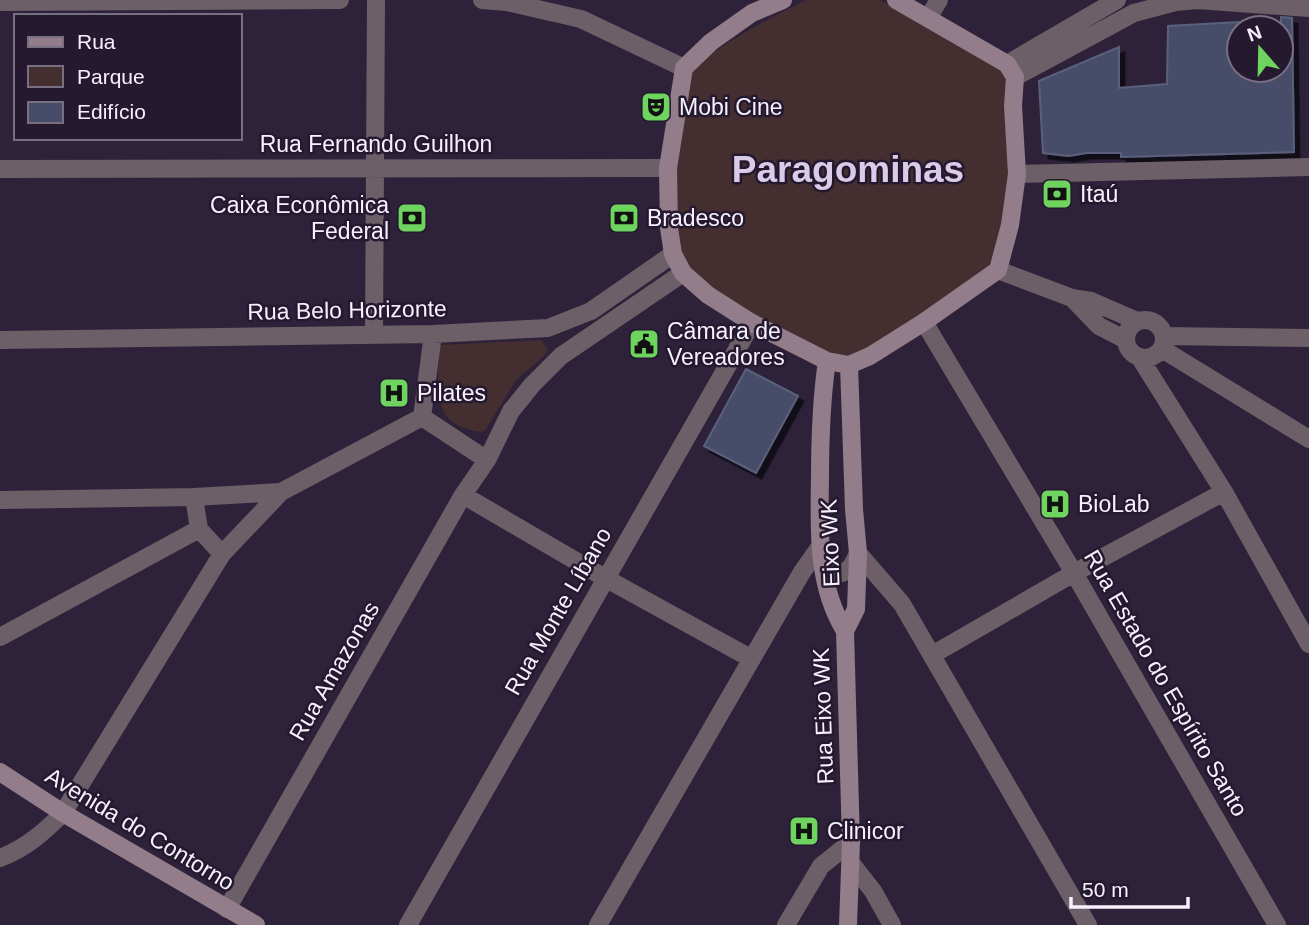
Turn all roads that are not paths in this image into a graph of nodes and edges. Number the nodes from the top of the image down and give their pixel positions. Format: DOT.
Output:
graph roads {
  1 [pos="340,0"];
  2 [pos="376,0"];
  3 [pos="482,0"];
  4 [pos="564,0"];
  5 [pos="783,0"];
  6 [pos="896,0"];
  7 [pos="939,0"];
  8 [pos="1117,0"];
  9 [pos="508,1"];
  10 [pos="1175,1"];
  11 [pos="0,2"];
  12 [pos="1270,2"];
  13 [pos="748,6"];
  14 [pos="1309,8"];
  15 [pos="928,18"];
  16 [pos="581,19"];
  17 [pos="684,68"];
  18 [pos="1011,71"];
  19 [pos="1309,167"];
  20 [pos="668,168"];
  21 [pos="0,169"];
  22 [pos="375,169"];
  23 [pos="1017,174"];
  24 [pos="673,254"];
  25 [pos="998,270"];
  26 [pos="683,273"];
  27 [pos="1072,298"];
  28 [pos="1137,321"];
  29 [pos="924,322"];
  30 [pos="752,323"];
  31 [pos="548,328"];
  32 [pos="374,334"];
  33 [pos="433,334"];
  34 [pos="1309,338"];
  35 [pos="0,340"];
  36 [pos="1126,340"];
  37 [pos="1163,343"];
  38 [pos="562,356"];
  39 [pos="1140,358"];
  40 [pos="827,361"];
  41 [pos="849,365"];
  42 [pos="422,417"];
  43 [pos="1309,439"];
  44 [pos="487,460"];
  45 [pos="281,492"];
  46 [pos="1224,492"];
  47 [pos="463,495"];
  48 [pos="194,498"];
  49 [pos="0,500"];
  50 [pos="198,528"];
  51 [pos="819,548"];
  52 [pos="858,553"];
  53 [pos="222,554"];
  54 [pos="1074,573"];
  55 [pos="605,578"];
  56 [pos="845,631"];
  57 [pos="0,637"];
  58 [pos="1309,644"];
  59 [pos="932,655"];
  60 [pos="752,659"];
  61 [pos="0,772"];
  62 [pos="63,813"];
  63 [pos="851,842"];
  64 [pos="0,858"];
  65 [pos="851,863"];
  66 [pos="227,909"];
  67 [pos="256,925"];
  68 [pos="408,925"];
  69 [pos="598,925"];
  70 [pos="786,925"];
  71 [pos="849,925"];
  72 [pos="892,925"];
  73 [pos="1088,925"];
  74 [pos="1277,925"];
  1 -- 11 [label="street"];
  2 -- 22 [label="street"];
  3 -- 9 [label="street"];
  4 -- 16 [label="street"];
  5 -- 13 [label="street"];
  6 -- 15 [label="street"];
  7 -- 15 [label="street"];
  8 -- 18 [label="street"];
  9 -- 16 [label="street"];
  10 -- 12 [label="street"];
  10 -- 18 [label="street"];
  12 -- 14 [label="street"];
  13 -- 17 [label="street"];
  15 -- 18 [label="street"];
  16 -- 17 [label="street"];
  17 -- 20 [label="street"];
  18 -- 23 [label="street"];
  19 -- 23 [label="street"];
  20 -- 22 [label="street, Rua Fernando Guilhon"];
  20 -- 24 [label="street"];
  21 -- 22 [label="street, Rua Fernando Guilhon"];
  22 -- 32 [label="street"];
  23 -- 25 [label="street"];
  24 -- 26 [label="street"];
  24 -- 31 [label="street, Rua Belo Horizonte"];
  25 -- 27 [label="street"];
  25 -- 29 [label="street"];
  26 -- 30 [label="street"];
  26 -- 38 [label="street, Rua Amazonas"];
  27 -- 28 [label="street"];
  27 -- 36 [label="street"];
  28 -- 36 [label="street"];
  28 -- 37 [label="street"];
  29 -- 41 [label="street"];
  29 -- 54 [label="street, Rua Estado do Espírito Santo"];
  30 -- 40 [label="street"];
  30 -- 55 [label="street, Rua Monte Líbano"];
  31 -- 33 [label="street, Rua Belo Horizonte"];
  31 -- 38 [label="street"];
  32 -- 33 [label="street, Rua Belo Horizonte"];
  32 -- 35 [label="street, Rua Belo Horizonte"];
  33 -- 42 [label="street"];
  34 -- 37 [label="street"];
  36 -- 39 [label="street"];
  37 -- 39 [label="street"];
  37 -- 43 [label="street"];
  38 -- 44 [label="street, Rua Amazonas"];
  39 -- 46 [label="street"];
  40 -- 41 [label="street"];
  40 -- 51 [label="street"];
  41 -- 52 [label="street, Eixo WK"];
  42 -- 44 [label="street"];
  42 -- 45 [label="street"];
  44 -- 47 [label="street, Rua Amazonas"];
  45 -- 48 [label="street"];
  45 -- 53 [label="street"];
  46 -- 54 [label="street"];
  46 -- 58 [label="street"];
  47 -- 55 [label="street"];
  47 -- 66 [label="street, Rua Amazonas"];
  48 -- 49 [label="street"];
  48 -- 50 [label="street"];
  50 -- 53 [label="street"];
  50 -- 57 [label="street"];
  51 -- 52 [label="street"];
  51 -- 56 [label="street, Eixo WK"];
  51 -- 60 [label="street"];
  52 -- 56 [label="street, Eixo WK"];
  52 -- 59 [label="street"];
  53 -- 62 [label="street"];
  54 -- 59 [label="street"];
  54 -- 74 [label="street, Rua Estado do Espírito Santo"];
  55 -- 60 [label="street"];
  55 -- 68 [label="street, Rua Monte Líbano"];
  56 -- 63 [label="street, Rua Eixo WK"];
  59 -- 73 [label="street"];
  60 -- 69 [label="street"];
  61 -- 62 [label="street, Avenida do Contorno"];
  62 -- 64 [label="street"];
  62 -- 66 [label="street, Avenida do Contorno"];
  63 -- 65 [label="street, Rua Eixo WK"];
  63 -- 70 [label="street"];
  65 -- 71 [label="street, Rua Eixo WK"];
  65 -- 72 [label="street"];
  66 -- 67 [label="street, Avenida do Contorno"];
}
